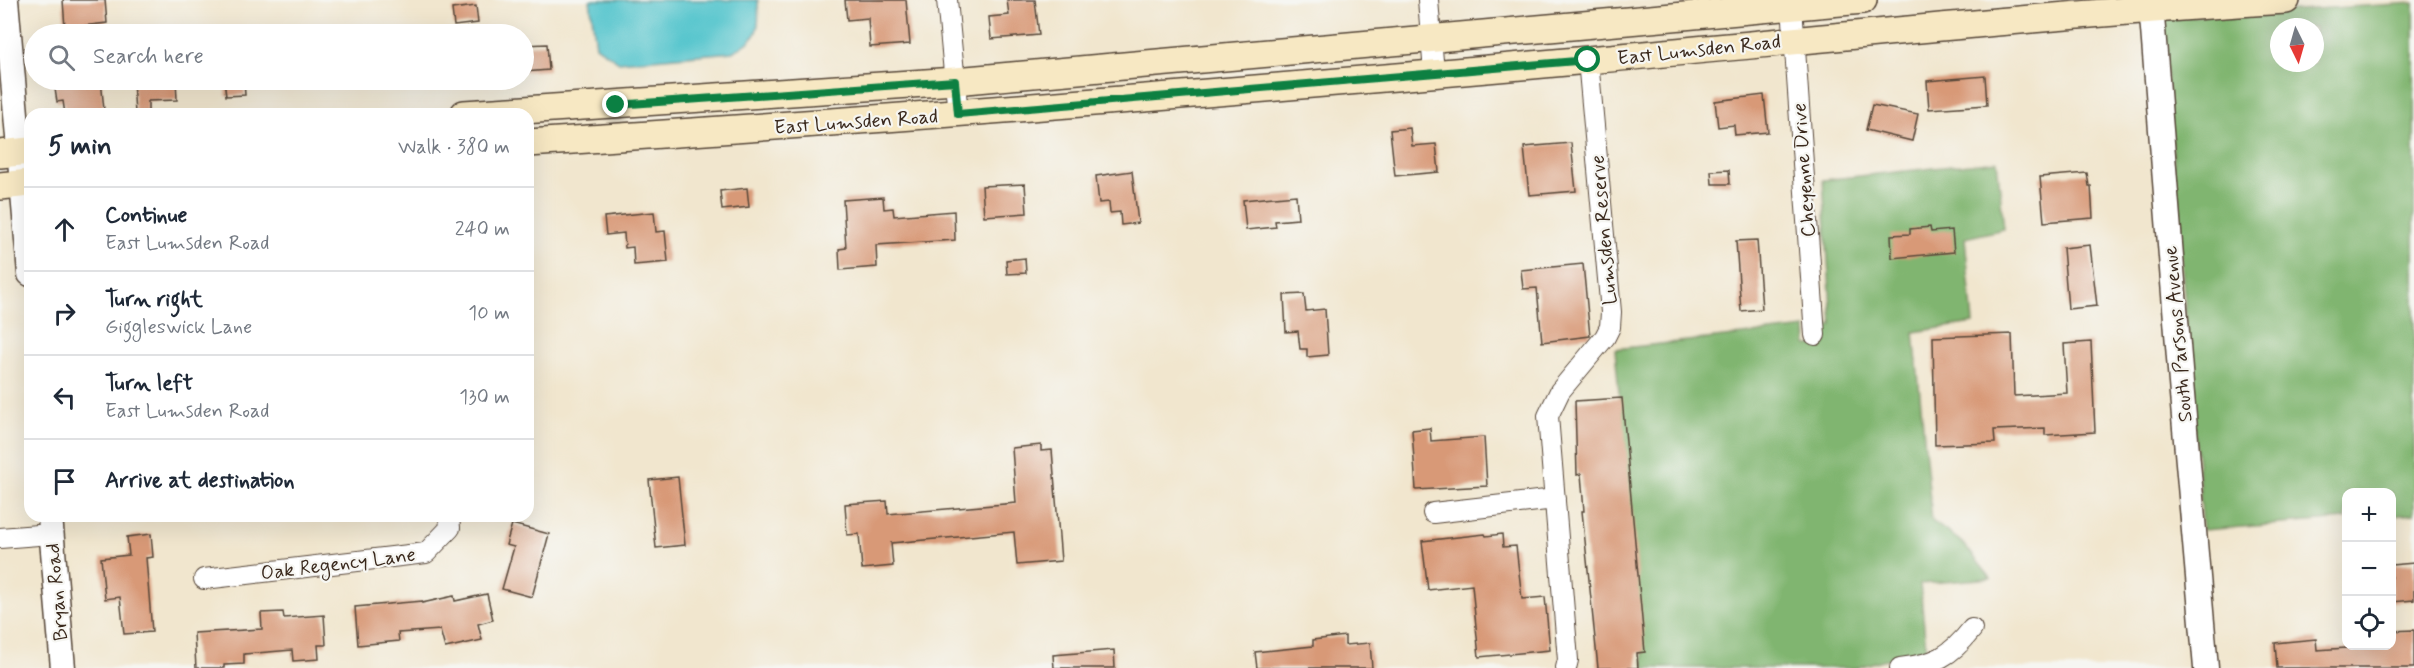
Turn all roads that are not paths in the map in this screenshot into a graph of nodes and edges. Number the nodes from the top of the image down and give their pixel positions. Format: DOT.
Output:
graph roads {
  1 [pos="6,0"];
  2 [pos="947,0"];
  3 [pos="1428,0"];
  4 [pos="1863,0"];
  5 [pos="2286,0"];
  6 [pos="2152,3"];
  7 [pos="1792,6"];
  8 [pos="1431,39"];
  9 [pos="1794,40"];
  10 [pos="1588,60"];
  11 [pos="1434,73"];
  12 [pos="955,81"];
  13 [pos="534,109"];
  14 [pos="958,114"];
  15 [pos="534,143"];
  16 [pos="17,152"];
  17 [pos="18,184"];
  18 [pos="24,229"];
  19 [pos="1815,334"];
  20 [pos="1554,499"];
  21 [pos="1433,513"];
  22 [pos="450,522"];
  23 [pos="51,525"];
  24 [pos="0,538"];
  25 [pos="204,579"];
  26 [pos="1972,629"];
  27 [pos="63,668"];
  28 [pos="1566,668"];
  29 [pos="1900,668"];
  30 [pos="2206,668"];
  1 -- 16 [label="street"];
  2 -- 12 [label="street"];
  3 -- 8 [label="street"];
  4 -- 7 [label="main road, East Lumsden Road"];
  5 -- 6 [label="main road, East Lumsden Road"];
  6 -- 9 [label="main road, East Lumsden Road"];
  6 -- 30 [label="street, South Parsons Avenue"];
  7 -- 8 [label="main road, East Lumsden Road"];
  7 -- 9 [label="street, Cheyenne Drive"];
  8 -- 11 [label="street"];
  8 -- 12 [label="main road, East Lumsden Road"];
  9 -- 10 [label="main road, East Lumsden Road"];
  9 -- 19 [label="street, Cheyenne Drive"];
  10 -- 11 [label="main road, East Lumsden Road"];
  10 -- 20 [label="street, Lumsden Reserve"];
  11 -- 14 [label="main road, East Lumsden Road"];
  12 -- 13 [label="main road, East Lumsden Road"];
  12 -- 14 [label="street"];
  14 -- 15 [label="main road, East Lumsden Road"];
  16 -- 17 [label="street"];
  17 -- 18 [label="street"];
  20 -- 21 [label="street"];
  20 -- 28 [label="street, Lumsden Reserve"];
  22 -- 25 [label="street, Oak Regency Lane"];
  23 -- 24 [label="street"];
  23 -- 27 [label="street, Bryan Road"];
  26 -- 29 [label="street"];
}
